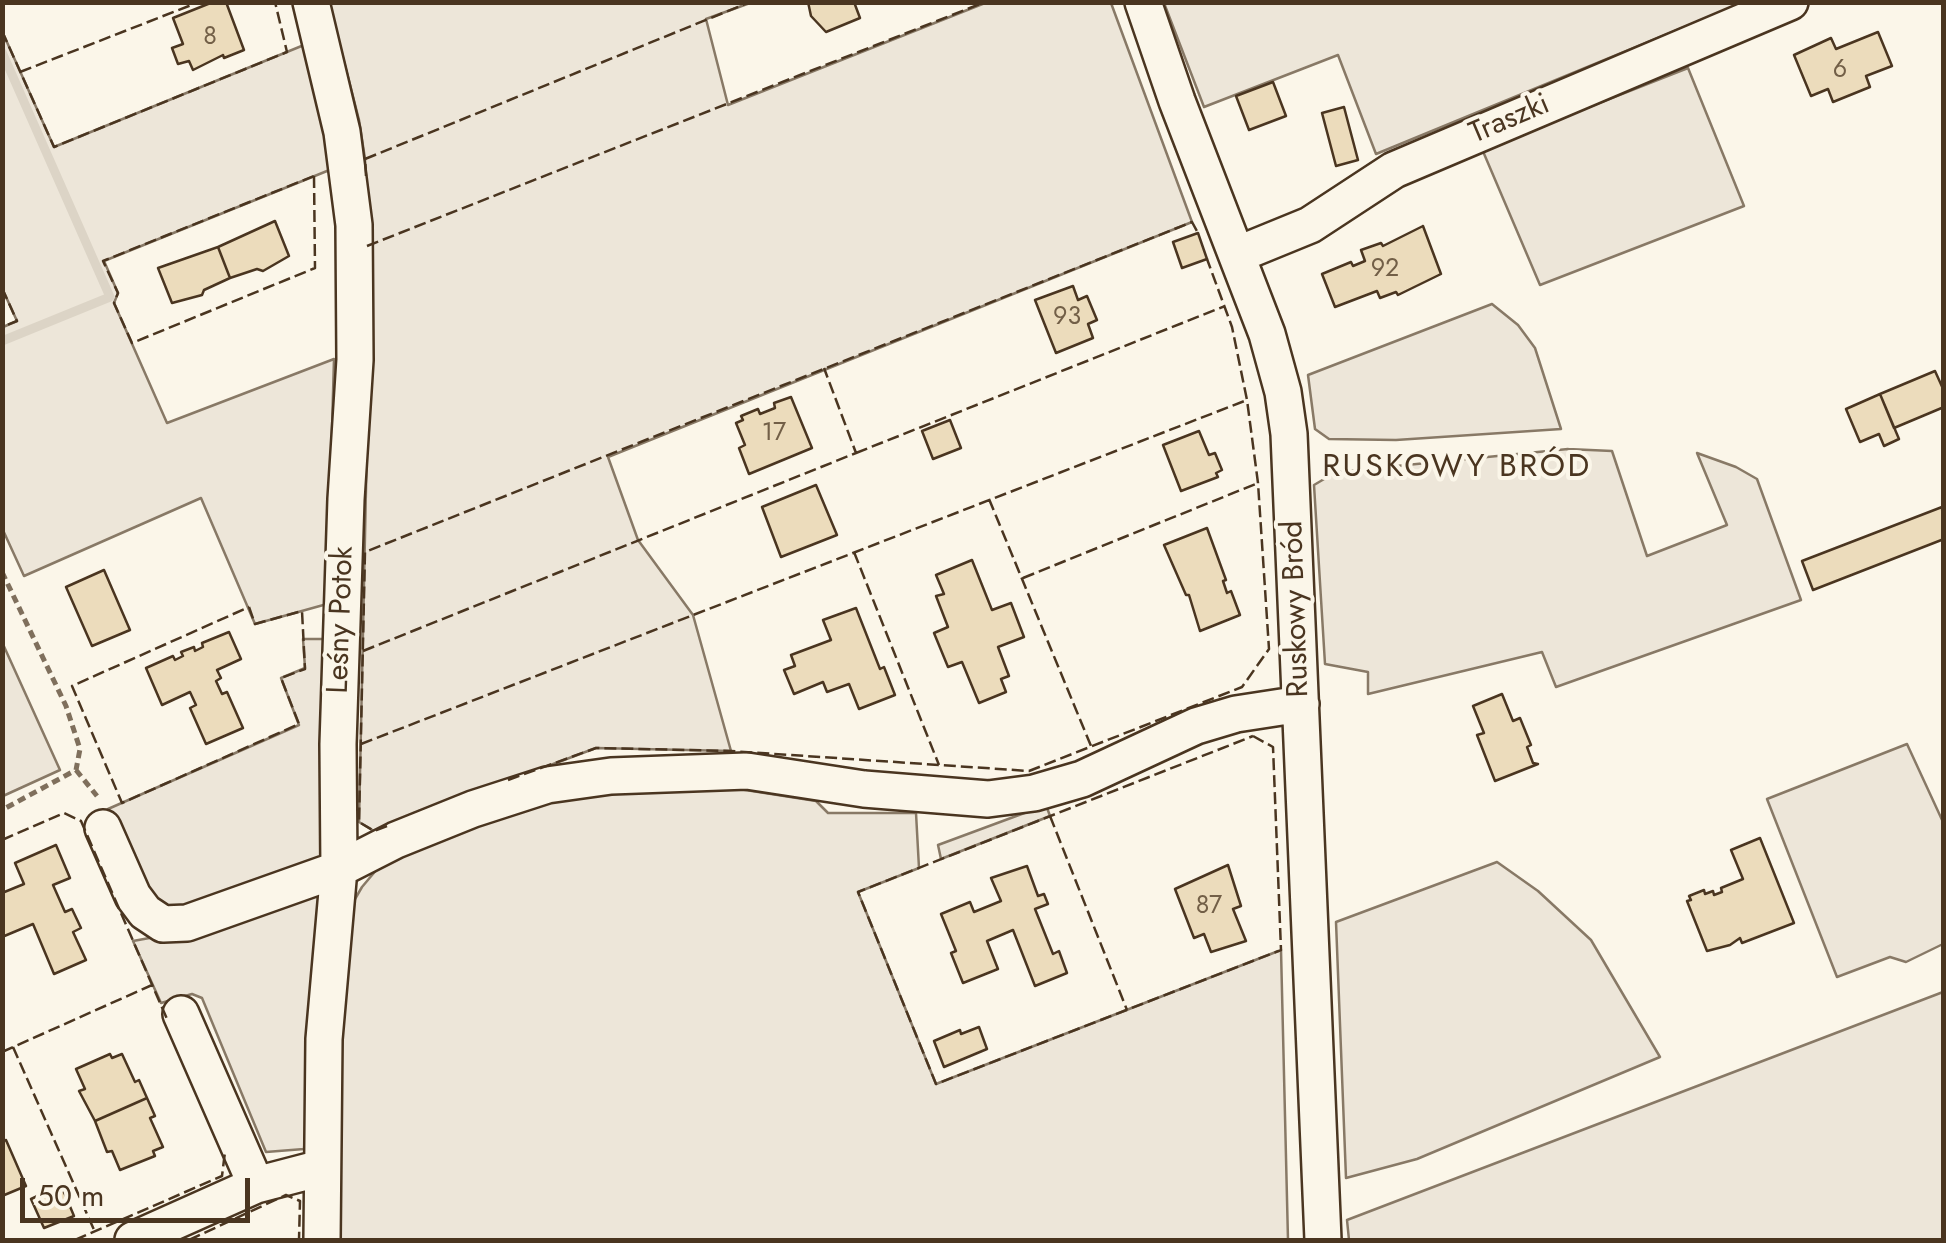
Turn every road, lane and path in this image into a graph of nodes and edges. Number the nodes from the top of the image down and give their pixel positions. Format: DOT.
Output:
graph roads {
  1 [pos="311,2"];
  2 [pos="1143,2"];
  3 [pos="1790,2"];
  4 [pos="1238,254"];
  5 [pos="2,572"];
  6 [pos="1301,704"];
  7 [pos="2,810"];
  8 [pos="104,828"];
  9 [pos="338,869"];
  10 [pos="181,1014"];
  11 [pos="320,1168"];
  12 [pos="256,1185"];
  13 [pos="132,1240"];
  14 [pos="322,1240"];
  15 [pos="1323,1240"];
  1 -- 9 [label="street, Leśny Potok"];
  2 -- 4 [label="street, Ruskowy Bród"];
  3 -- 4 [label="street, Traszki"];
  4 -- 6 [label="street, Ruskowy Bród"];
  5 -- 7 [label="path"];
  6 -- 9 [label="street"];
  6 -- 15 [label="street, Ruskowy Bród"];
  8 -- 9 [label="street"];
  9 -- 11 [label="street, Leśny Potok"];
  10 -- 12 [label="street"];
  11 -- 12 [label="street"];
  11 -- 14 [label="street, Leśny Potok"];
  12 -- 13 [label="street"];
}
